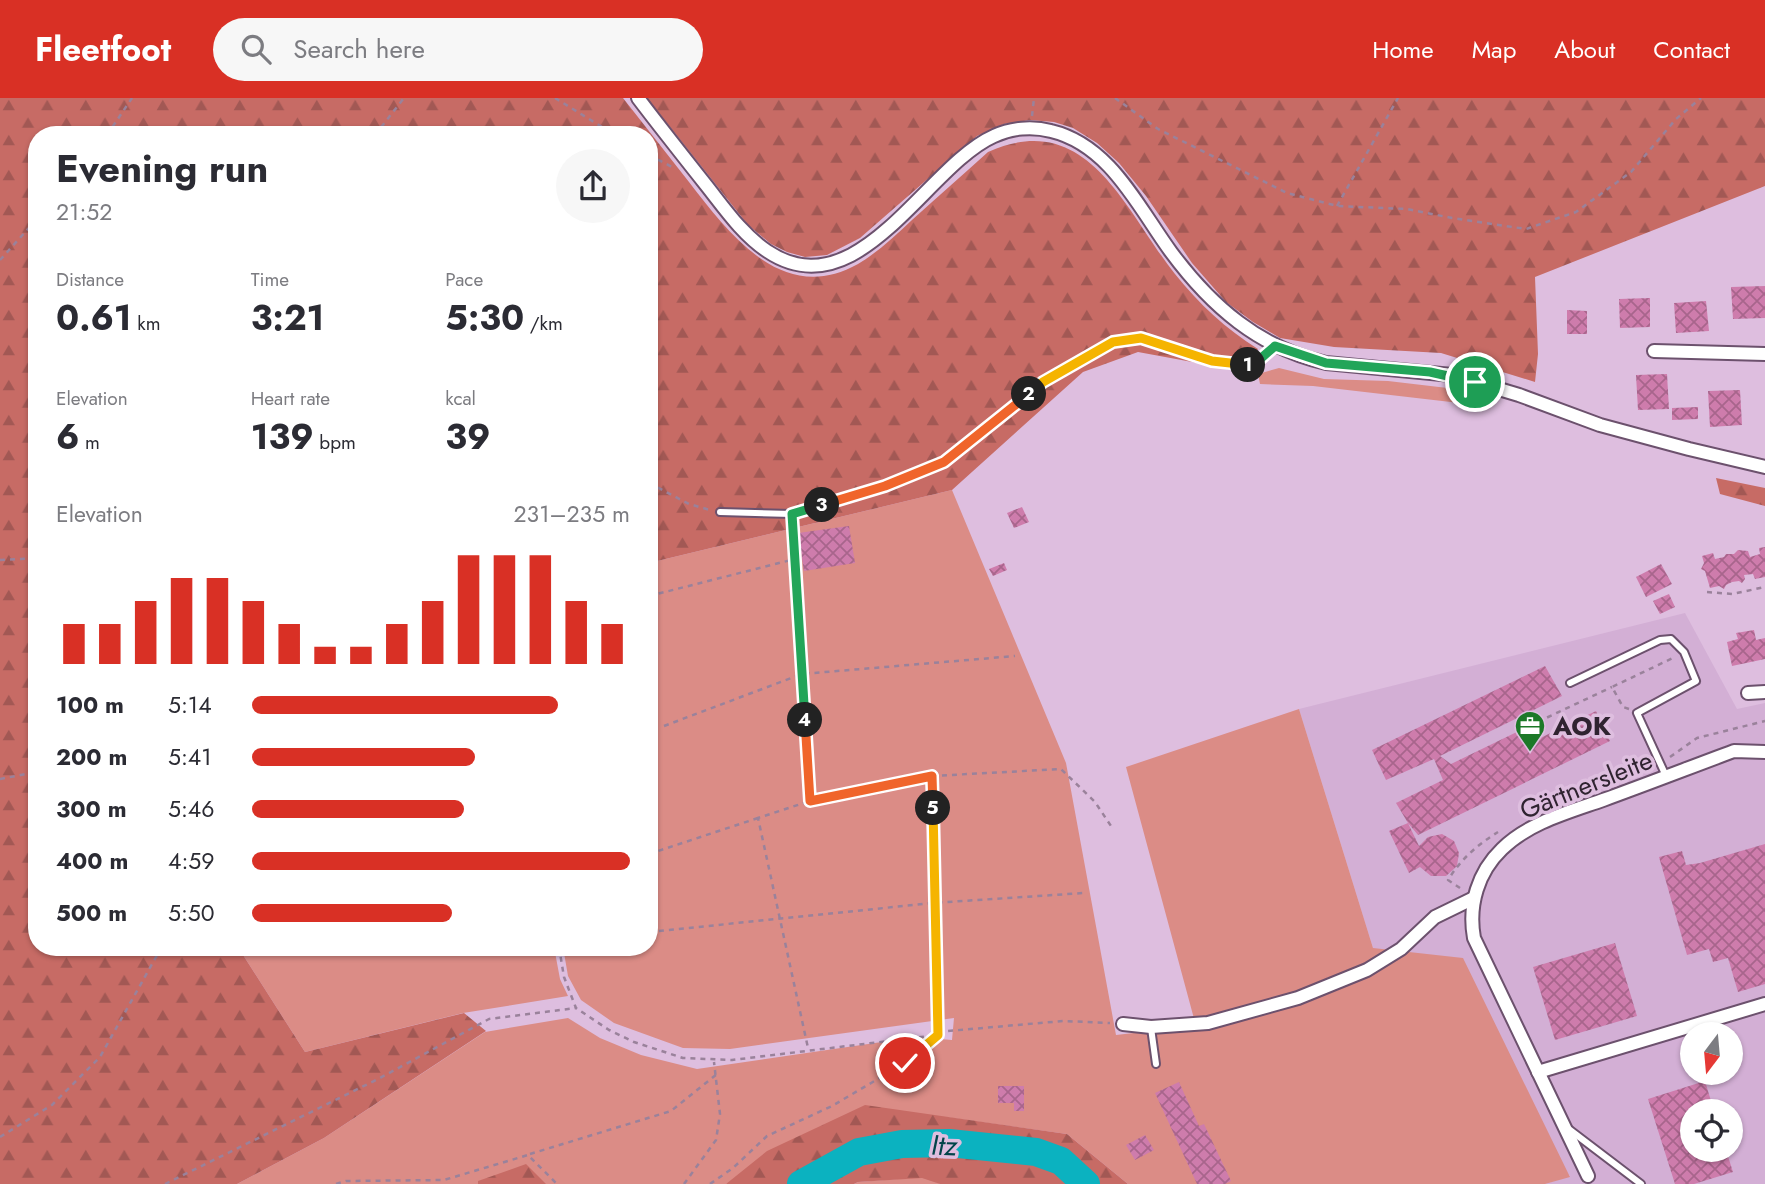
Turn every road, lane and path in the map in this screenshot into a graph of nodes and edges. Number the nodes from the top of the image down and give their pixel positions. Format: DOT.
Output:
graph roads {
  1 [pos="132,98"];
  2 [pos="404,98"];
  3 [pos="555,98"];
  4 [pos="638,98"];
  5 [pos="1115,98"];
  6 [pos="1398,98"];
  7 [pos="1701,98"];
  8 [pos="113,126"];
  9 [pos="382,126"];
  10 [pos="600,126"];
  11 [pos="1337,206"];
  12 [pos="28,229"];
  13 [pos="0,260"];
  14 [pos="1275,346"];
  15 [pos="1654,351"];
  16 [pos="1765,354"];
  17 [pos="1765,467"];
  18 [pos="658,488"];
  19 [pos="720,512"];
  20 [pos="792,514"];
  21 [pos="28,558"];
  22 [pos="795,559"];
  23 [pos="0,560"];
  24 [pos="1765,587"];
  25 [pos="1707,592"];
  26 [pos="658,594"];
  27 [pos="1684,652"];
  28 [pos="1015,656"];
  29 [pos="802,674"];
  30 [pos="1570,683"];
  31 [pos="1612,687"];
  32 [pos="1765,692"];
  33 [pos="1748,693"];
  34 [pos="1637,713"];
  35 [pos="664,726"];
  36 [pos="1529,726"];
  37 [pos="1765,752"];
  38 [pos="28,774"];
  39 [pos="932,776"];
  40 [pos="1667,776"];
  41 [pos="0,779"];
  42 [pos="810,801"];
  43 [pos="758,818"];
  44 [pos="1111,826"];
  45 [pos="658,850"];
  46 [pos="1083,893"];
  47 [pos="1474,898"];
  48 [pos="933,903"];
  49 [pos="781,920"];
  50 [pos="658,931"];
  51 [pos="157,956"];
  52 [pos="560,956"];
  53 [pos="1765,1004"];
  54 [pos="576,1008"];
  55 [pos="1124,1024"];
  56 [pos="1151,1027"];
  57 [pos="938,1035"];
  58 [pos="808,1049"];
  59 [pos="713,1061"];
  60 [pos="1156,1064"];
  61 [pos="1538,1072"];
  62 [pos="717,1074"];
  63 [pos="1564,1126"];
  64 [pos="0,1137"];
  65 [pos="528,1155"];
  66 [pos="1588,1176"];
  67 [pos="165,1184"];
  68 [pos="336,1184"];
  69 [pos="557,1184"];
  70 [pos="684,1184"];
  71 [pos="710,1184"];
  72 [pos="1641,1184"];
  1 -- 8 [label="path"];
  2 -- 9 [label="path"];
  3 -- 10 [label="path"];
  4 -- 14 [label="street"];
  5 -- 11 [label="path"];
  6 -- 11 [label="path"];
  7 -- 11 [label="path"];
  12 -- 13 [label="path"];
  14 -- 17 [label="street"];
  14 -- 20 [label="lane"];
  15 -- 16 [label="street"];
  18 -- 19 [label="path"];
  19 -- 20 [label="lane"];
  20 -- 22 [label="path"];
  21 -- 23 [label="path"];
  22 -- 26 [label="path"];
  22 -- 29 [label="path"];
  24 -- 25 [label="path"];
  27 -- 30 [label="lane"];
  27 -- 31 [label="path"];
  27 -- 34 [label="lane"];
  28 -- 29 [label="path"];
  29 -- 35 [label="path"];
  29 -- 42 [label="path"];
  31 -- 34 [label="path"];
  31 -- 36 [label="path"];
  32 -- 33 [label="street"];
  34 -- 40 [label="lane"];
  37 -- 40 [label="street, Gärtnersleite"];
  38 -- 41 [label="path"];
  39 -- 42 [label="path"];
  39 -- 44 [label="path"];
  39 -- 48 [label="path"];
  40 -- 47 [label="street, Gärtnersleite"];
  42 -- 43 [label="path"];
  43 -- 45 [label="path"];
  43 -- 49 [label="path"];
  46 -- 48 [label="path"];
  47 -- 56 [label="street"];
  47 -- 61 [label="street, Gärtnersleite"];
  48 -- 49 [label="path"];
  48 -- 57 [label="path"];
  49 -- 50 [label="path"];
  49 -- 58 [label="path"];
  51 -- 64 [label="path"];
  52 -- 54 [label="path"];
  53 -- 61 [label="street"];
  54 -- 59 [label="path"];
  54 -- 67 [label="path"];
  55 -- 56 [label="street"];
  55 -- 57 [label="path"];
  56 -- 60 [label="lane"];
  57 -- 58 [label="path"];
  57 -- 71 [label="path"];
  58 -- 59 [label="path"];
  59 -- 62 [label="path"];
  61 -- 63 [label="street, Gärtnersleite"];
  62 -- 65 [label="path"];
  62 -- 70 [label="path"];
  63 -- 66 [label="street, Gärtnersleite"];
  63 -- 72 [label="lane"];
  65 -- 68 [label="path"];
  65 -- 69 [label="path"];
}
